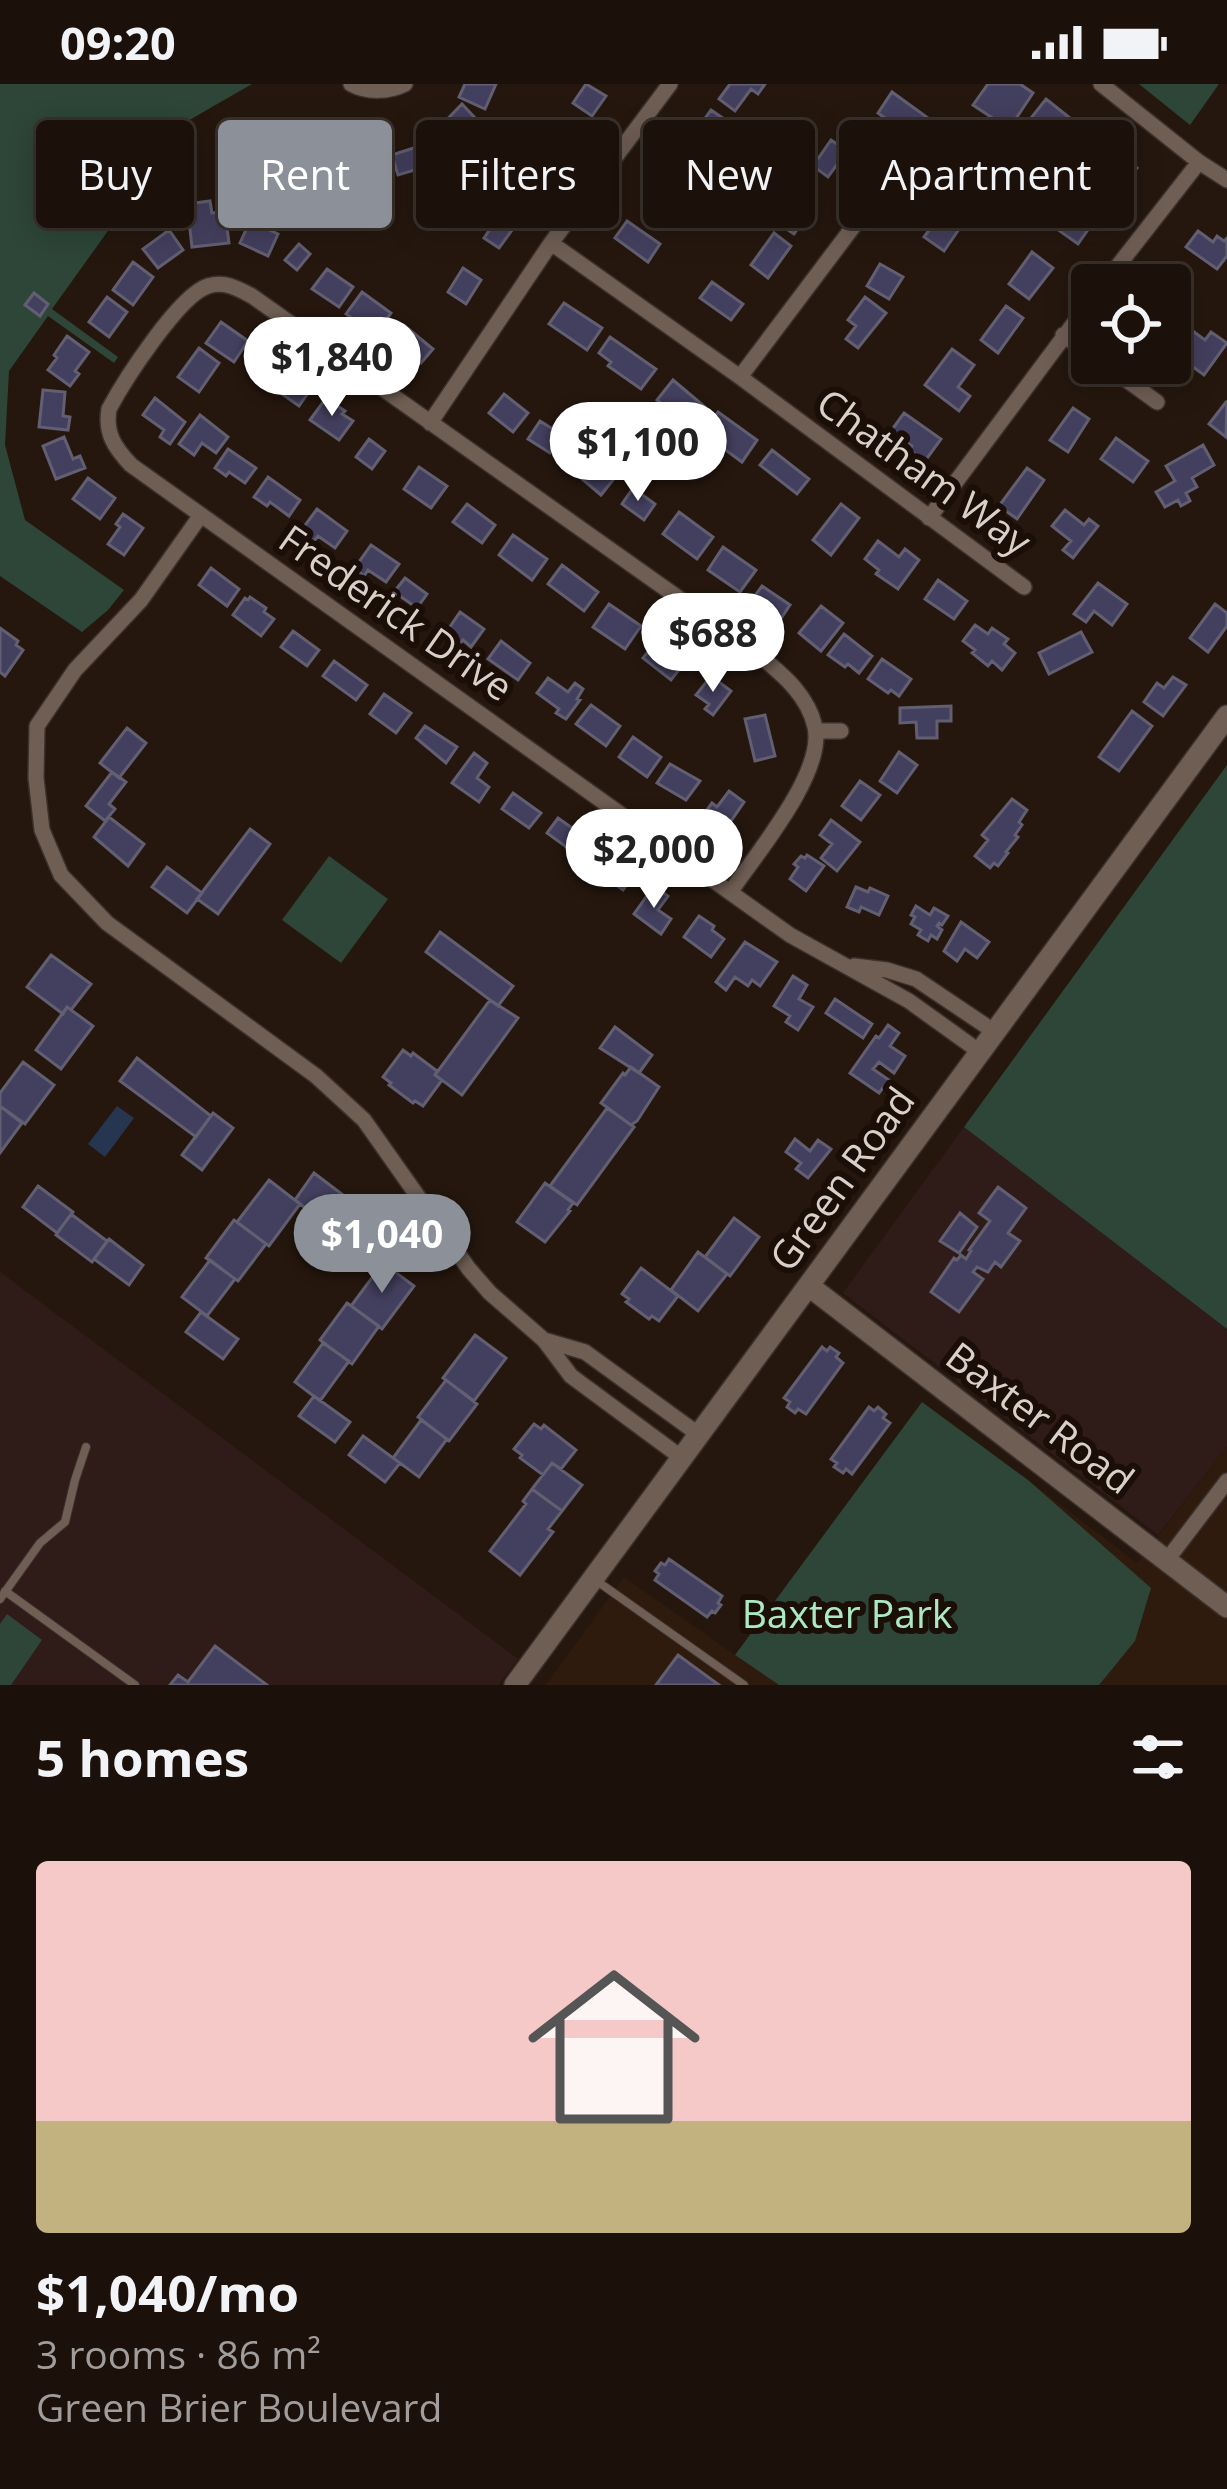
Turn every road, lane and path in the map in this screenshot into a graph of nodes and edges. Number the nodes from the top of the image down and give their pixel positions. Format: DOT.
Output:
graph roads {
  1 [pos="351,84"];
  2 [pos="405,84"];
  3 [pos="670,84"];
  4 [pos="1101,84"];
  5 [pos="1199,162"];
  6 [pos="1227,180"];
  7 [pos="852,228"];
  8 [pos="551,243"];
  9 [pos="1119,264"];
  10 [pos="1071,326"];
  11 [pos="1064,335"];
  12 [pos="1071,340"];
  13 [pos="740,377"];
  14 [pos="1132,384"];
  15 [pos="1157,402"];
  16 [pos="430,423"];
  17 [pos="201,515"];
  18 [pos="929,518"];
  19 [pos="1024,586"];
  20 [pos="1226,719"];
  21 [pos="817,731"];
  22 [pos="841,731"];
  23 [pos="731,891"];
  24 [pos="848,965"];
  25 [pos="995,1032"];
  26 [pos="980,1052"];
  27 [pos="808,1286"];
  28 [pos="544,1340"];
  29 [pos="698,1434"];
  30 [pos="86,1447"];
  31 [pos="682,1458"];
  32 [pos="1227,1481"];
  33 [pos="1167,1560"];
  34 [pos="593,1579"];
  35 [pos="3,1595"];
  36 [pos="1227,1607"];
  37 [pos="134,1685"];
  38 [pos="514,1685"];
  39 [pos="744,1685"];
  1 -- 2 [label="street"];
  3 -- 8 [label="street"];
  4 -- 5 [label="street"];
  5 -- 6 [label="street"];
  5 -- 9 [label="street"];
  7 -- 13 [label="street"];
  8 -- 13 [label="street, Chatham Way"];
  8 -- 16 [label="street"];
  10 -- 11 [label="street"];
  11 -- 12 [label="street"];
  11 -- 18 [label="street"];
  13 -- 18 [label="street, Chatham Way"];
  14 -- 15 [label="street"];
  16 -- 17 [label="street, Frederick Drive"];
  16 -- 21 [label="street"];
  17 -- 23 [label="street, Frederick Drive"];
  17 -- 28 [label="street"];
  18 -- 19 [label="street, Chatham Way"];
  20 -- 25 [label="street, Green Road"];
  21 -- 22 [label="street"];
  21 -- 23 [label="street"];
  23 -- 24 [label="street, Frederick Drive"];
  24 -- 25 [label="street, Frederick Drive"];
  24 -- 26 [label="street, Frederick Drive"];
  25 -- 26 [label="street, Green Road"];
  26 -- 27 [label="street, Green Road"];
  27 -- 29 [label="street, Green Road"];
  27 -- 33 [label="street, Baxter Road"];
  28 -- 29 [label="street"];
  28 -- 31 [label="street"];
  29 -- 31 [label="street, Green Road"];
  30 -- 35 [label="lane"];
  31 -- 34 [label="street, Green Road"];
  32 -- 33 [label="street"];
  33 -- 36 [label="street, Baxter Road"];
  34 -- 38 [label="street, Green Road"];
  34 -- 39 [label="lane"];
  35 -- 37 [label="lane"];
}
